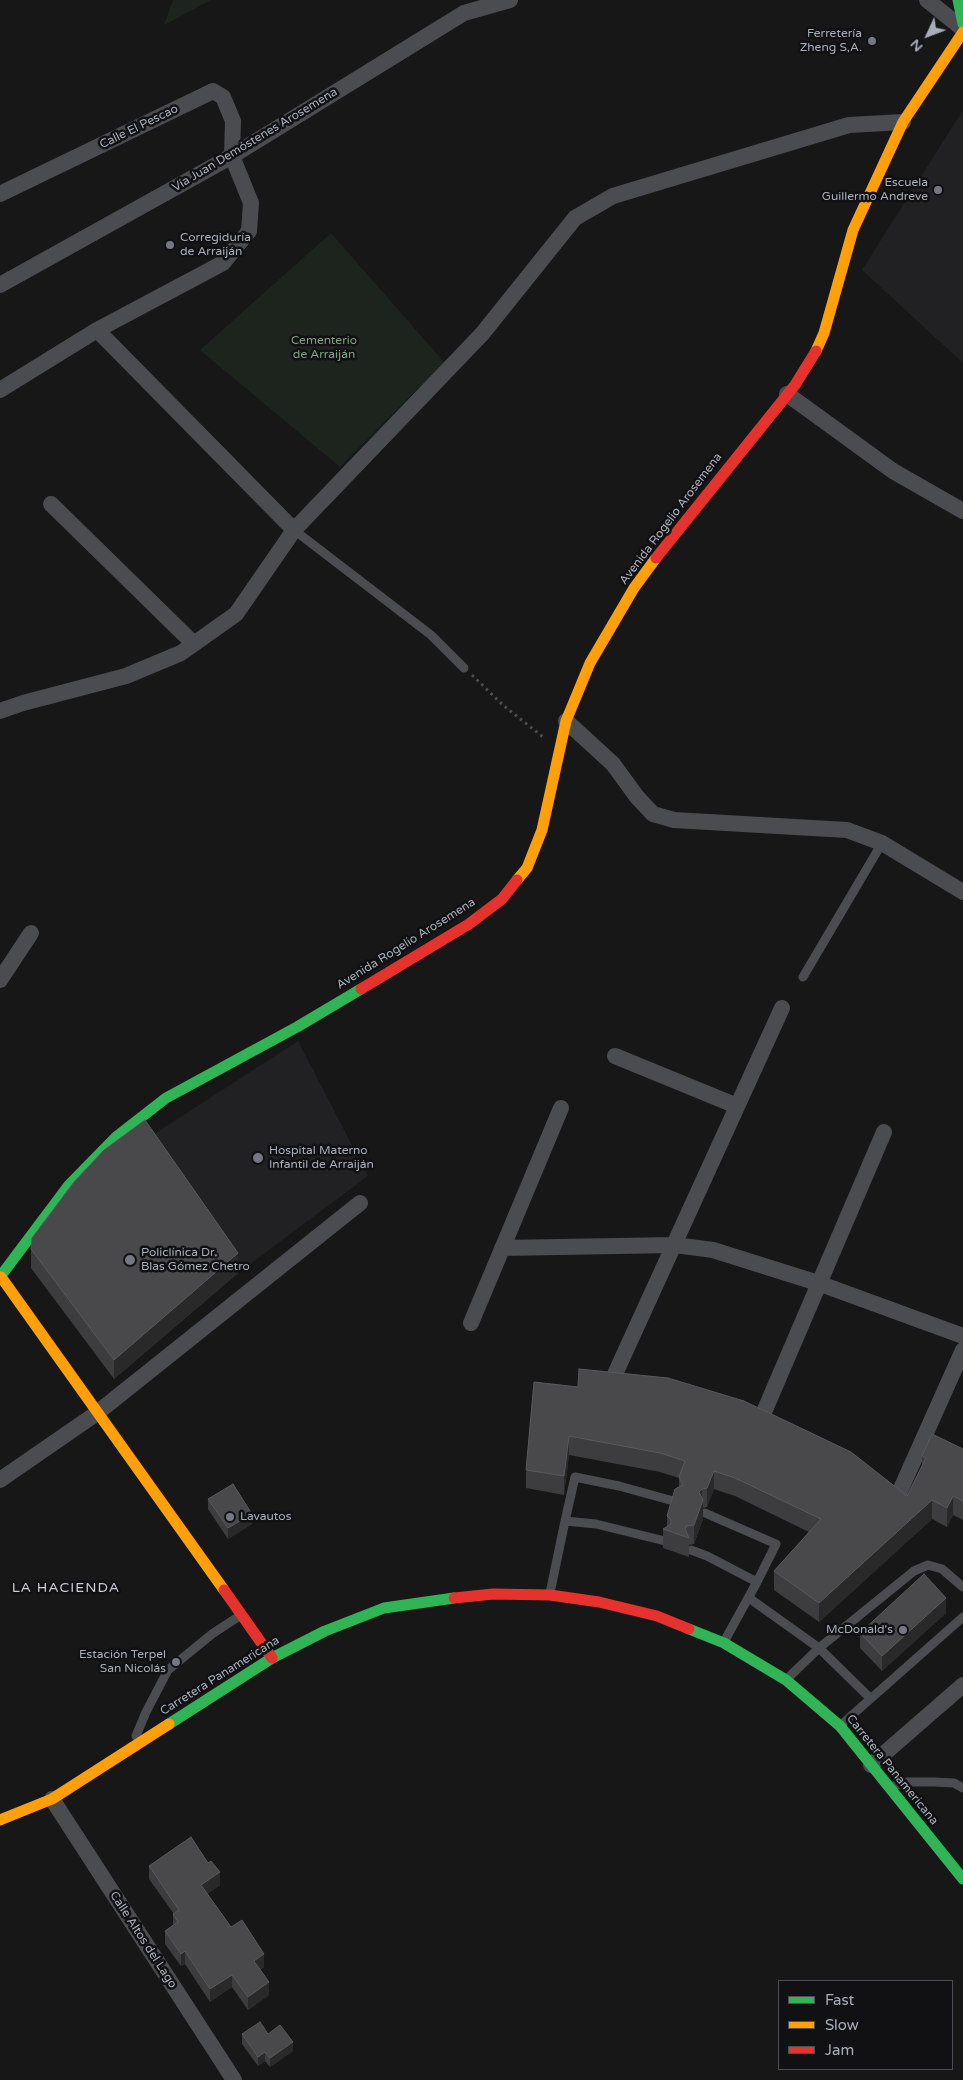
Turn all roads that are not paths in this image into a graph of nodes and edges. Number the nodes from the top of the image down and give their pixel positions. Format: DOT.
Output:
graph roads {
  1 [pos="510,0"];
  2 [pos="927,0"];
  3 [pos="958,0"];
  4 [pos="963,24"];
  5 [pos="963,31"];
  6 [pos="903,122"];
  7 [pos="232,156"];
  8 [pos="0,194"];
  9 [pos="0,285"];
  10 [pos="97,330"];
  11 [pos="0,390"];
  12 [pos="787,394"];
  13 [pos="51,504"];
  14 [pos="963,511"];
  15 [pos="294,530"];
  16 [pos="194,644"];
  17 [pos="464,668"];
  18 [pos="0,712"];
  19 [pos="566,722"];
  20 [pos="882,843"];
  21 [pos="963,892"];
  22 [pos="31,933"];
  23 [pos="804,977"];
  24 [pos="0,980"];
  25 [pos="782,1008"];
  26 [pos="615,1056"];
  27 [pos="737,1106"];
  28 [pos="561,1108"];
  29 [pos="884,1132"];
  30 [pos="360,1203"];
  31 [pos="675,1245"];
  32 [pos="502,1248"];
  33 [pos="0,1277"];
  34 [pos="818,1283"];
  35 [pos="471,1323"];
  36 [pos="963,1336"];
  37 [pos="963,1350"];
  38 [pos="616,1374"];
  39 [pos="764,1412"];
  40 [pos="97,1413"];
  41 [pos="0,1480"];
  42 [pos="900,1491"];
  43 [pos="677,1502"];
  44 [pos="705,1513"];
  45 [pos="565,1521"];
  46 [pos="665,1541"];
  47 [pos="691,1550"];
  48 [pos="757,1582"];
  49 [pos="963,1587"];
  50 [pos="550,1595"];
  51 [pos="749,1598"];
  52 [pos="241,1615"];
  53 [pos="963,1617"];
  54 [pos="724,1643"];
  55 [pos="819,1648"];
  56 [pos="272,1658"];
  57 [pos="786,1680"];
  58 [pos="963,1685"];
  59 [pos="870,1698"];
  60 [pos="840,1726"];
  61 [pos="130,1749"];
  62 [pos="871,1765"];
  63 [pos="888,1787"];
  64 [pos="963,1788"];
  65 [pos="52,1800"];
  66 [pos="0,1820"];
  67 [pos="963,1860"];
  68 [pos="960,1876"];
  69 [pos="234,2080"];
  1 -- 7 [label="street, Vía Juan Demóstenes Arosemena"];
  2 -- 5 [label="street"];
  3 -- 4 [label="main road"];
  5 -- 6 [label="main road, Avenida Rogelio Arosemena"];
  6 -- 12 [label="main road, Avenida Rogelio Arosemena"];
  6 -- 15 [label="street"];
  7 -- 8 [label="street, Calle El Pescao"];
  7 -- 9 [label="street, Vía Juan Demóstenes Arosemena"];
  7 -- 10 [label="street"];
  10 -- 11 [label="street"];
  10 -- 15 [label="street"];
  12 -- 14 [label="street"];
  12 -- 19 [label="main road, Avenida Rogelio Arosemena"];
  13 -- 16 [label="street"];
  15 -- 16 [label="street"];
  15 -- 17 [label="lane"];
  16 -- 18 [label="street"];
  19 -- 20 [label="street"];
  19 -- 33 [label="main road, Avenida Rogelio Arosemena"];
  20 -- 21 [label="street"];
  20 -- 23 [label="lane"];
  22 -- 24 [label="street"];
  25 -- 27 [label="street"];
  26 -- 27 [label="street"];
  27 -- 31 [label="street"];
  28 -- 32 [label="street"];
  29 -- 34 [label="street"];
  30 -- 40 [label="street"];
  31 -- 32 [label="street"];
  31 -- 34 [label="street"];
  31 -- 38 [label="street"];
  32 -- 35 [label="street"];
  33 -- 40 [label="main road"];
  34 -- 36 [label="street"];
  34 -- 39 [label="street"];
  37 -- 42 [label="street"];
  40 -- 41 [label="street"];
  40 -- 52 [label="main road"];
  43 -- 45 [label="lane"];
  44 -- 48 [label="lane"];
  45 -- 46 [label="lane"];
  45 -- 50 [label="lane"];
  47 -- 48 [label="lane"];
  48 -- 51 [label="lane"];
  49 -- 55 [label="lane"];
  50 -- 54 [label="main road, Carretera Panamericana"];
  50 -- 56 [label="main road, Carretera Panamericana"];
  51 -- 54 [label="lane"];
  51 -- 55 [label="lane"];
  52 -- 56 [label="main road"];
  52 -- 61 [label="lane"];
  53 -- 59 [label="lane"];
  54 -- 57 [label="main road, Carretera Panamericana"];
  55 -- 57 [label="lane"];
  55 -- 59 [label="lane"];
  56 -- 61 [label="main road, Carretera Panamericana"];
  57 -- 60 [label="main road, Carretera Panamericana"];
  58 -- 62 [label="street"];
  59 -- 60 [label="lane"];
  60 -- 62 [label="main road, Carretera Panamericana"];
  61 -- 65 [label="main road, Carretera Panamericana"];
  62 -- 63 [label="main road, Carretera Panamericana"];
  63 -- 64 [label="lane"];
  63 -- 68 [label="main road, Carretera Panamericana"];
  65 -- 66 [label="main road, Carretera Panamericana"];
  65 -- 69 [label="street, Calle Altos del Lago"];
  67 -- 68 [label="lane"];
}
